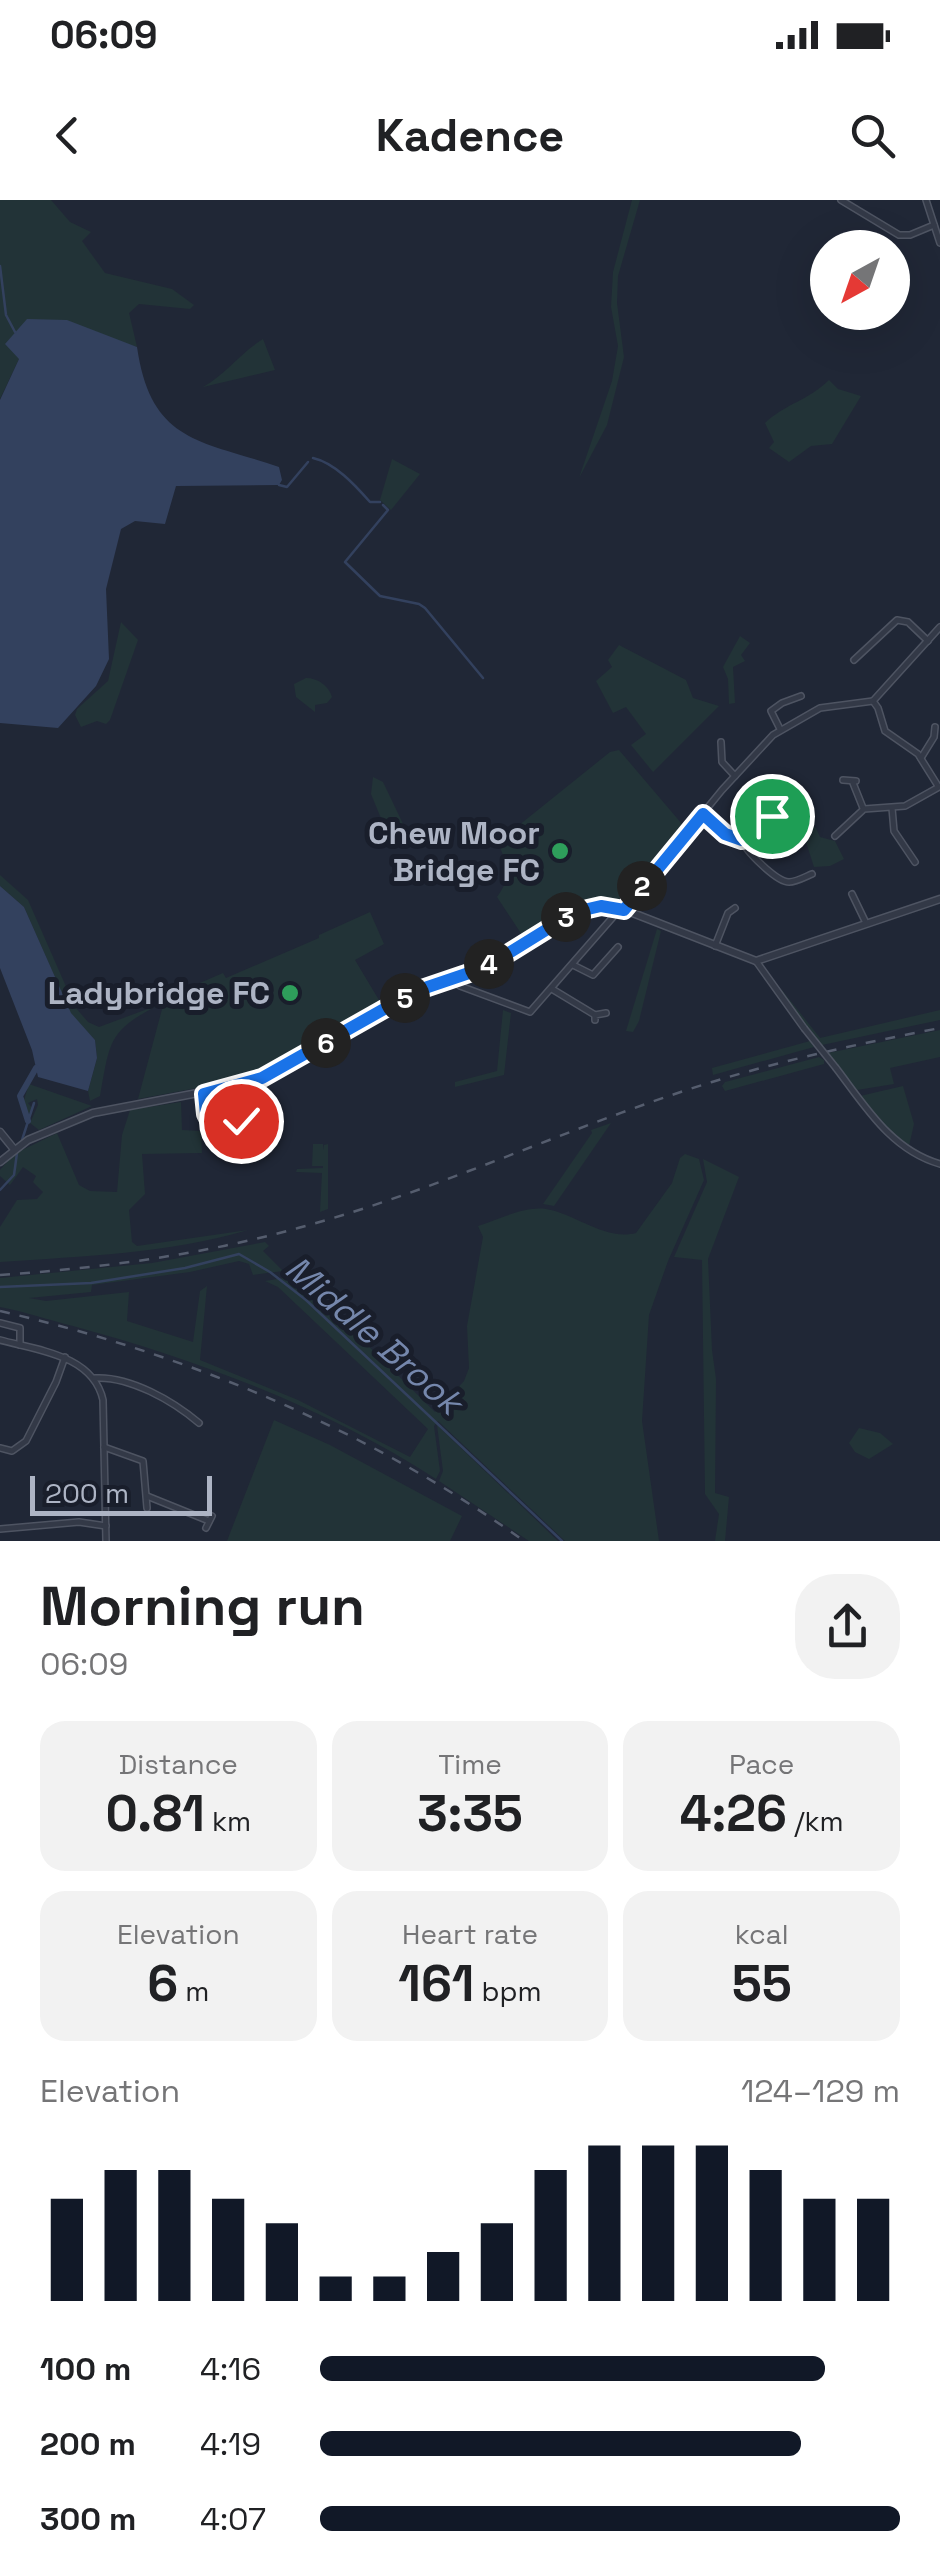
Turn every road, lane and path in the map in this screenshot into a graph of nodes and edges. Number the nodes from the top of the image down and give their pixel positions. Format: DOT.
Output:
graph roads {
  1 [pos="841,200"];
  2 [pos="926,200"];
  3 [pos="934,225"];
  4 [pos="940,243"];
  5 [pos="940,628"];
  6 [pos="928,641"];
  7 [pos="854,660"];
  8 [pos="802,697"];
  9 [pos="873,701"];
  10 [pos="935,727"];
  11 [pos="780,730"];
  12 [pos="721,742"];
  13 [pos="922,758"];
  14 [pos="735,776"];
  15 [pos="842,780"];
  16 [pos="939,788"];
  17 [pos="892,808"];
  18 [pos="782,809"];
  19 [pos="864,809"];
  20 [pos="703,814"];
  21 [pos="834,837"];
  22 [pos="742,840"];
  23 [pos="911,859"];
  24 [pos="812,874"];
  25 [pos="852,894"];
  26 [pos="940,899"];
  27 [pos="615,908"];
  28 [pos="735,908"];
  29 [pos="624,910"];
  30 [pos="866,924"];
  31 [pos="618,946"];
  32 [pos="715,946"];
  33 [pos="610,956"];
  34 [pos="756,961"];
  35 [pos="618,962"];
  36 [pos="573,965"];
  37 [pos="451,980"];
  38 [pos="552,989"];
  39 [pos="606,1013"];
  40 [pos="204,1094"];
  41 [pos="241,1121"];
  42 [pos="0,1132"];
  43 [pos="13,1148"];
  44 [pos="0,1162"];
  45 [pos="940,1164"];
  46 [pos="0,1323"];
  47 [pos="0,1340"];
  48 [pos="20,1345"];
  49 [pos="65,1358"];
  50 [pos="94,1378"];
  51 [pos="199,1423"];
  52 [pos="104,1447"];
  53 [pos="0,1448"];
  54 [pos="147,1496"];
  55 [pos="147,1508"];
  56 [pos="209,1522"];
  57 [pos="106,1526"];
  58 [pos="0,1529"];
  59 [pos="106,1541"];
  1 -- 3 [label="street"];
  2 -- 3 [label="street"];
  3 -- 4 [label="street"];
  5 -- 6 [label="street"];
  6 -- 7 [label="street"];
  6 -- 9 [label="street"];
  8 -- 11 [label="street"];
  9 -- 11 [label="street"];
  9 -- 13 [label="street"];
  10 -- 13 [label="street"];
  11 -- 14 [label="street"];
  12 -- 14 [label="street"];
  13 -- 16 [label="street"];
  14 -- 20 [label="street"];
  15 -- 19 [label="street"];
  16 -- 17 [label="street"];
  17 -- 19 [label="street"];
  17 -- 23 [label="street"];
  18 -- 22 [label="street"];
  19 -- 21 [label="street"];
  20 -- 22 [label="street"];
  20 -- 29 [label="street"];
  22 -- 24 [label="street"];
  25 -- 30 [label="street"];
  26 -- 30 [label="street"];
  27 -- 29 [label="street"];
  27 -- 36 [label="street"];
  27 -- 37 [label="street"];
  28 -- 32 [label="street"];
  29 -- 32 [label="street"];
  30 -- 34 [label="street"];
  31 -- 33 [label="street"];
  32 -- 34 [label="street"];
  33 -- 35 [label="street"];
  33 -- 36 [label="street"];
  34 -- 45 [label="street, bridge"];
  36 -- 38 [label="street"];
  37 -- 38 [label="street"];
  37 -- 40 [label="street"];
  38 -- 39 [label="street"];
  40 -- 41 [label="street"];
  40 -- 43 [label="street"];
  42 -- 43 [label="street"];
  43 -- 44 [label="street"];
  46 -- 48 [label="street"];
  47 -- 48 [label="street"];
  48 -- 49 [label="street"];
  49 -- 50 [label="street"];
  49 -- 53 [label="street"];
  50 -- 51 [label="street"];
  50 -- 52 [label="street"];
  52 -- 54 [label="street"];
  52 -- 57 [label="street"];
  54 -- 55 [label="street"];
  54 -- 56 [label="street"];
  57 -- 58 [label="street"];
  57 -- 59 [label="street"];
}
